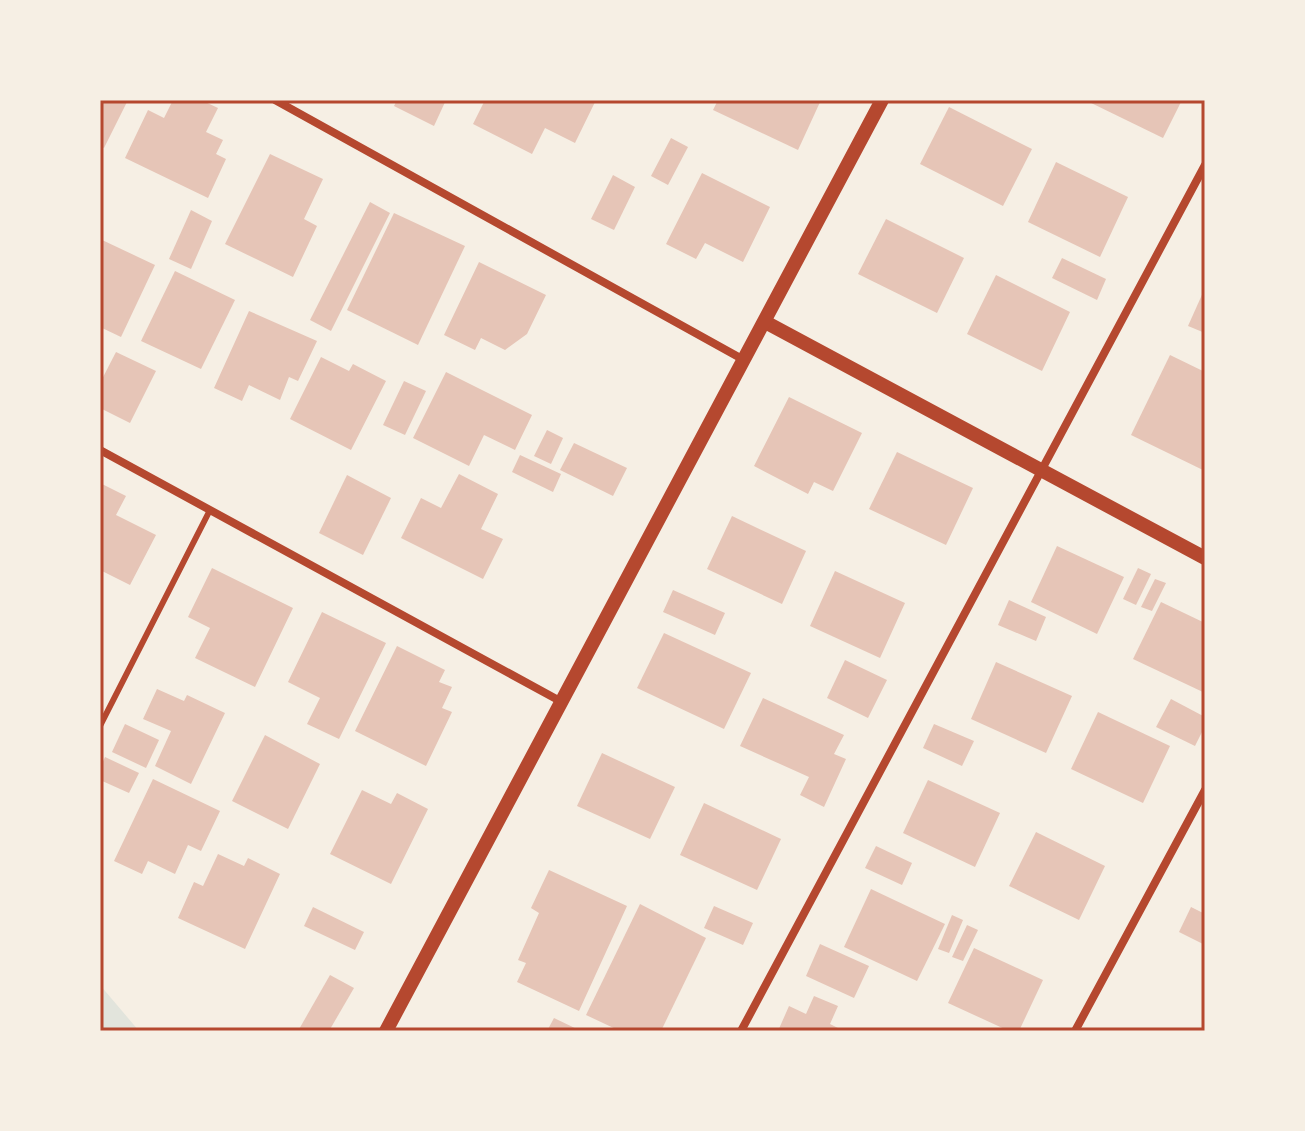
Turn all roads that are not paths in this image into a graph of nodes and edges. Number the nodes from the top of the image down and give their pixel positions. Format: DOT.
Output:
graph roads {
  1 [pos="275,100"];
  2 [pos="882,100"];
  3 [pos="1205,165"];
  4 [pos="765,322"];
  5 [pos="744,360"];
  6 [pos="100,450"];
  7 [pos="1041,470"];
  8 [pos="210,510"];
  9 [pos="1205,558"];
  10 [pos="560,701"];
  11 [pos="100,726"];
  12 [pos="1205,790"];
  13 [pos="386,1031"];
  14 [pos="741,1031"];
  15 [pos="1075,1031"];
  1 -- 5 [label="street"];
  2 -- 4 [label="street"];
  3 -- 7 [label="street"];
  4 -- 5 [label="street"];
  4 -- 7 [label="street"];
  5 -- 10 [label="street"];
  6 -- 8 [label="street"];
  7 -- 9 [label="street"];
  7 -- 14 [label="street"];
  8 -- 10 [label="street"];
  8 -- 11 [label="lane"];
  10 -- 13 [label="street"];
  12 -- 15 [label="street"];
}
